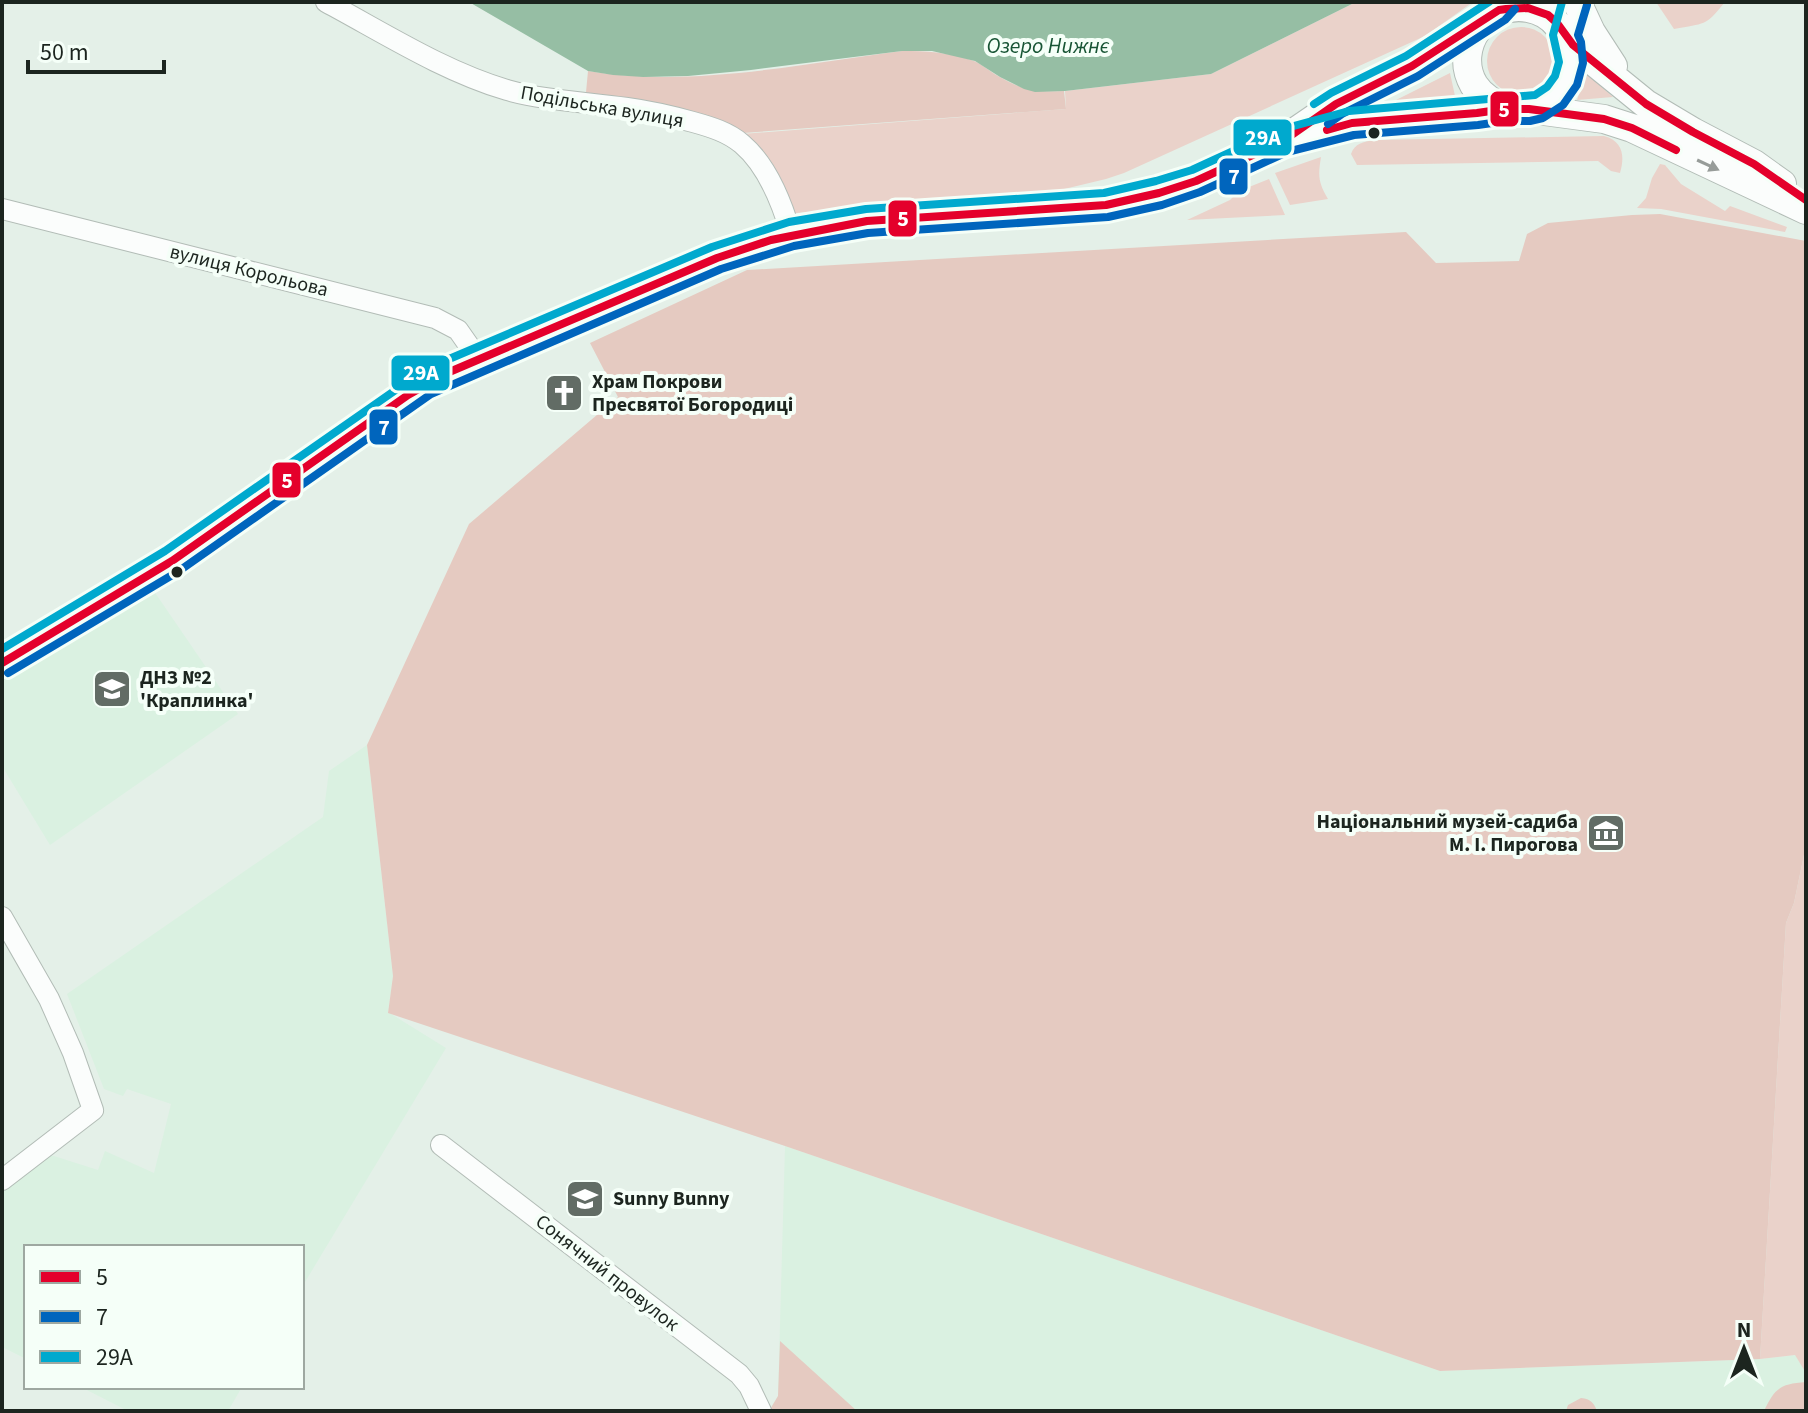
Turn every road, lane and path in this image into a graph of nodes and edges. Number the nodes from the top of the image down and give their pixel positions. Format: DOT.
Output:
graph roads {
  1 [pos="326,2"];
  2 [pos="1576,2"];
  3 [pos="1497,10"];
  4 [pos="1566,38"];
  5 [pos="1629,90"];
  6 [pos="1517,109"];
  7 [pos="1283,141"];
  8 [pos="1806,200"];
  9 [pos="2,209"];
  10 [pos="1806,210"];
  11 [pos="791,234"];
  12 [pos="479,360"];
  13 [pos="2,663"];
  14 [pos="2,917"];
  15 [pos="441,1145"];
  16 [pos="2,1180"];
  17 [pos="761,1411"];
  1 -- 11 [label="street, Подільська вулиця"];
  2 -- 4 [label="street"];
  2 -- 5 [label="street"];
  3 -- 4 [label="street"];
  3 -- 6 [label="street"];
  3 -- 7 [label="street"];
  4 -- 5 [label="street"];
  4 -- 6 [label="street"];
  5 -- 8 [label="street"];
  6 -- 7 [label="street"];
  6 -- 10 [label="street, one-way"];
  7 -- 11 [label="street"];
  9 -- 12 [label="street, вулиця Корольова"];
  11 -- 12 [label="street"];
  12 -- 13 [label="street"];
  14 -- 16 [label="street"];
  15 -- 17 [label="street, Сонячний провулок"];
}
